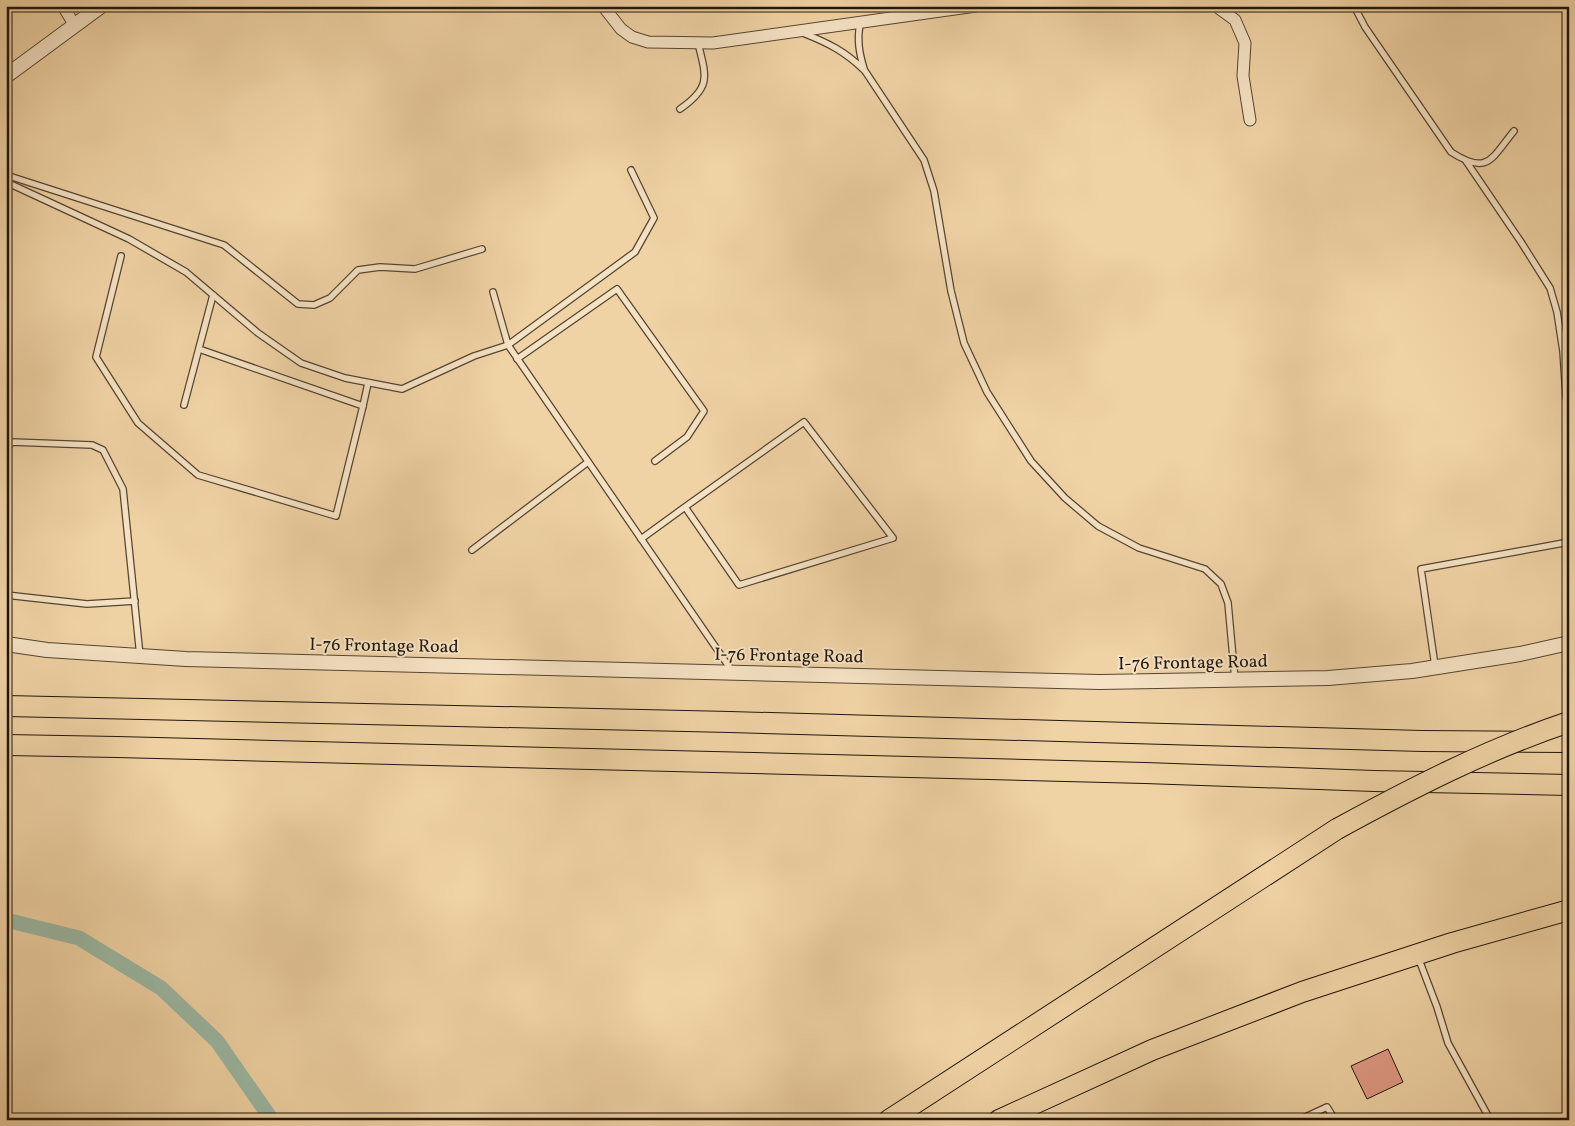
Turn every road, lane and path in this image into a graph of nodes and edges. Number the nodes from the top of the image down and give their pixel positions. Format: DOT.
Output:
graph roads {
  1 [pos="63,6"];
  2 [pos="102,6"];
  3 [pos="603,6"];
  4 [pos="976,6"];
  5 [pos="1216,6"];
  6 [pos="1354,6"];
  7 [pos="860,23"];
  8 [pos="75,26"];
  9 [pos="799,32"];
  10 [pos="698,43"];
  11 [pos="865,71"];
  12 [pos="6,76"];
  13 [pos="680,108"];
  14 [pos="1250,120"];
  15 [pos="1514,131"];
  16 [pos="1466,161"];
  17 [pos="631,170"];
  18 [pos="6,175"];
  19 [pos="6,182"];
  20 [pos="482,249"];
  21 [pos="121,256"];
  22 [pos="493,292"];
  23 [pos="213,295"];
  24 [pos="508,345"];
  25 [pos="199,349"];
  26 [pos="517,359"];
  27 [pos="368,382"];
  28 [pos="184,404"];
  29 [pos="363,406"];
  30 [pos="1569,406"];
  31 [pos="656,461"];
  32 [pos="588,462"];
  33 [pos="6,480"];
  34 [pos="685,507"];
  35 [pos="641,539"];
  36 [pos="1569,542"];
  37 [pos="472,550"];
  38 [pos="6,595"];
  39 [pos="135,601"];
  40 [pos="1569,643"];
  41 [pos="6,644"];
  42 [pos="140,656"];
  43 [pos="1435,668"];
  44 [pos="733,673"];
  45 [pos="1235,680"];
  46 [pos="6,706"];
  47 [pos="1569,722"];
  48 [pos="1569,742"];
  49 [pos="6,746"];
  50 [pos="1569,785"];
  51 [pos="1569,910"];
  52 [pos="1417,954"];
  53 [pos="889,1120"];
  54 [pos="999,1120"];
  55 [pos="1299,1120"];
  56 [pos="1335,1120"];
  57 [pos="1488,1120"];
  1 -- 8 [label="street"];
  2 -- 8 [label="street"];
  3 -- 10 [label="street"];
  4 -- 7 [label="street"];
  5 -- 14 [label="street"];
  6 -- 16 [label="lane"];
  7 -- 9 [label="street"];
  7 -- 11 [label="lane"];
  8 -- 12 [label="street"];
  9 -- 10 [label="street"];
  9 -- 11 [label="lane"];
  10 -- 13 [label="lane"];
  11 -- 45 [label="lane"];
  15 -- 16 [label="lane"];
  16 -- 30 [label="lane"];
  17 -- 24 [label="lane"];
  18 -- 20 [label="lane"];
  19 -- 23 [label="lane"];
  21 -- 29 [label="lane"];
  22 -- 24 [label="lane"];
  23 -- 25 [label="lane"];
  23 -- 27 [label="lane"];
  24 -- 26 [label="lane"];
  24 -- 27 [label="lane"];
  25 -- 28 [label="lane"];
  25 -- 29 [label="lane"];
  26 -- 31 [label="lane"];
  26 -- 32 [label="lane"];
  27 -- 29 [label="lane"];
  32 -- 35 [label="lane"];
  32 -- 37 [label="lane"];
  33 -- 39 [label="lane"];
  34 -- 34 [label="lane"];
  34 -- 35 [label="lane"];
  35 -- 44 [label="lane"];
  36 -- 43 [label="lane"];
  38 -- 39 [label="lane"];
  39 -- 42 [label="lane"];
  40 -- 43 [label="street, I-76 Frontage Road"];
  41 -- 42 [label="street, I-76 Frontage Road"];
  42 -- 44 [label="street, I-76 Frontage Road"];
  43 -- 45 [label="street, I-76 Frontage Road"];
  44 -- 45 [label="street, I-76 Frontage Road"];
  46 -- 48 [label="highway"];
  47 -- 53 [label="highway, bridge"];
  49 -- 50 [label="highway"];
  51 -- 52 [label="highway"];
  52 -- 54 [label="highway"];
  52 -- 57 [label="lane"];
  55 -- 56 [label="lane"];
}
